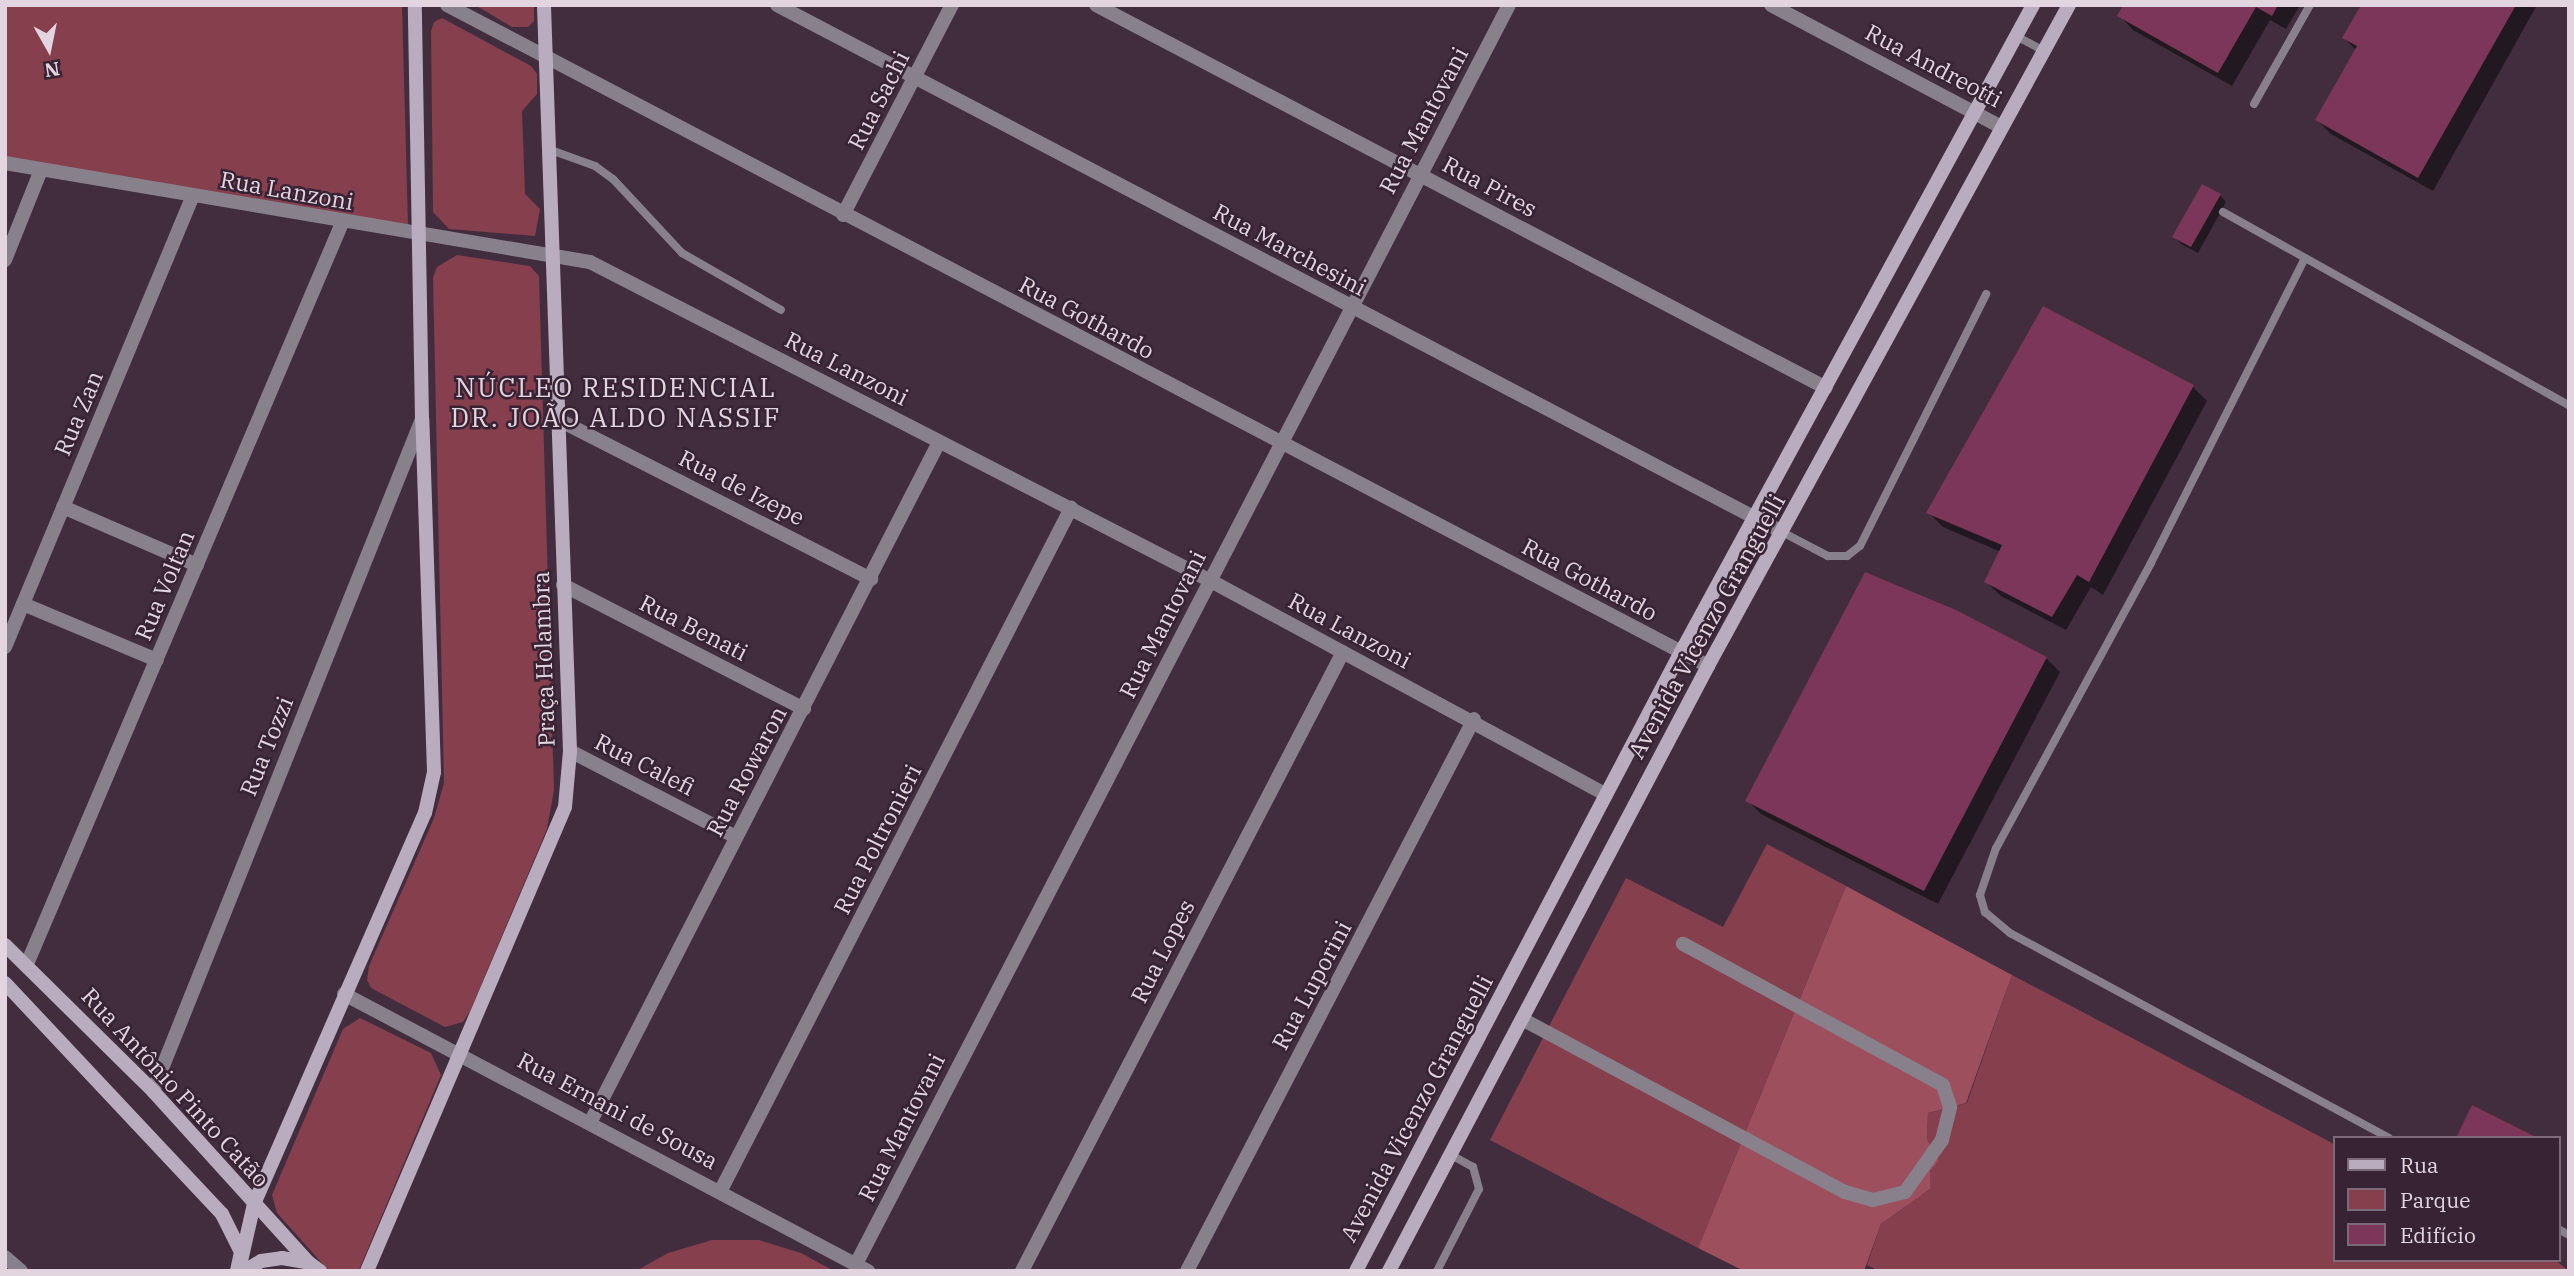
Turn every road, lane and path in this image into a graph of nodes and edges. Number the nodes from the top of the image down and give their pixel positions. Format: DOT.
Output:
graph roads {
  1 [pos="415,5"];
  2 [pos="447,5"];
  3 [pos="544,5"];
  4 [pos="778,5"];
  5 [pos="952,5"];
  6 [pos="1096,5"];
  7 [pos="1509,5"];
  8 [pos="1771,5"];
  9 [pos="2033,5"];
  10 [pos="2069,5"];
  11 [pos="2310,5"];
  12 [pos="2016,36"];
  13 [pos="2044,51"];
  14 [pos="544,58"];
  15 [pos="915,78"];
  16 [pos="2254,104"];
  17 [pos="1974,111"];
  18 [pos="2000,126"];
  19 [pos="547,148"];
  20 [pos="5,163"];
  21 [pos="41,170"];
  22 [pos="1419,175"];
  23 [pos="193,196"];
  24 [pos="2223,212"];
  25 [pos="844,215"];
  26 [pos="342,223"];
  27 [pos="420,236"];
  28 [pos="550,253"];
  29 [pos="2305,258"];
  30 [pos="5,260"];
  31 [pos="1986,295"];
  32 [pos="1353,308"];
  33 [pos="781,310"];
  34 [pos="1826,388"];
  35 [pos="2569,405"];
  36 [pos="555,418"];
  37 [pos="422,419"];
  38 [pos="939,442"];
  39 [pos="1279,443"];
  40 [pos="63,507"];
  41 [pos="1071,508"];
  42 [pos="1756,517"];
  43 [pos="1782,532"];
  44 [pos="197,565"];
  45 [pos="871,579"];
  46 [pos="1211,581"];
  47 [pos="563,585"];
  48 [pos="23,604"];
  49 [pos="5,647"];
  50 [pos="1343,652"];
  51 [pos="1681,652"];
  52 [pos="157,660"];
  53 [pos="1708,666"];
  54 [pos="804,709"];
  55 [pos="1474,719"];
  56 [pos="570,751"];
  57 [pos="1606,794"];
  58 [pos="736,837"];
  59 [pos="1683,944"];
  60 [pos="5,945"];
  61 [pos="27,964"];
  62 [pos="5,983"];
  63 [pos="344,994"];
  64 [pos="1521,1019"];
  65 [pos="460,1052"];
  66 [pos="153,1091"];
  67 [pos="591,1121"];
  68 [pos="2385,1136"];
  69 [pos="1450,1154"];
  70 [pos="720,1190"];
  71 [pos="254,1204"];
  72 [pos="5,1257"];
  73 [pos="241,1267"];
  74 [pos="314,1267"];
  75 [pos="862,1267"];
  76 [pos="21,1271"];
  77 [pos="367,1271"];
  78 [pos="1022,1271"];
  79 [pos="1187,1271"];
  80 [pos="1356,1271"];
  81 [pos="1389,1271"];
  82 [pos="1437,1271"];
  1 -- 27 [label="street"];
  2 -- 14 [label="street, Rua Gothardo"];
  3 -- 14 [label="street, Praça Holambra"];
  4 -- 15 [label="street, Rua Marchesini"];
  5 -- 15 [label="street, Rua Sachi"];
  6 -- 22 [label="street, Rua Pires"];
  7 -- 22 [label="street, Rua Mantovani"];
  8 -- 17 [label="street, Rua Andreotti"];
  9 -- 12 [label="street, Avenida Vicenzo Granguelli"];
  10 -- 13 [label="street, Avenida Vicenzo Granguelli"];
  11 -- 16 [label="lane"];
  12 -- 13 [label="lane"];
  12 -- 17 [label="street, Avenida Vicenzo Granguelli"];
  13 -- 18 [label="street, Avenida Vicenzo Granguelli"];
  14 -- 19 [label="street, Praça Holambra"];
  14 -- 25 [label="street, Rua Gothardo"];
  15 -- 25 [label="street, Rua Sachi"];
  15 -- 32 [label="street, Rua Marchesini"];
  17 -- 18 [label="street, Rua Andreotti"];
  17 -- 34 [label="street, Avenida Vicenzo Granguelli"];
  18 -- 43 [label="street, Avenida Vicenzo Granguelli"];
  19 -- 28 [label="street, Praça Holambra"];
  19 -- 33 [label="lane"];
  20 -- 21 [label="street, Rua Lanzoni"];
  21 -- 23 [label="street, Rua Lanzoni"];
  21 -- 30 [label="street"];
  22 -- 32 [label="street, Rua Mantovani"];
  22 -- 34 [label="street, Rua Pires"];
  23 -- 26 [label="street, Rua Lanzoni"];
  23 -- 40 [label="street, Rua Zan"];
  24 -- 29 [label="lane"];
  25 -- 39 [label="street, Rua Gothardo"];
  26 -- 27 [label="street, Rua Lanzoni"];
  26 -- 44 [label="street, Rua Voltan"];
  27 -- 28 [label="street, Rua Lanzoni"];
  27 -- 37 [label="street"];
  28 -- 36 [label="street, Praça Holambra"];
  28 -- 38 [label="street, Rua Lanzoni"];
  29 -- 35 [label="lane"];
  29 -- 68 [label="lane"];
  31 -- 43 [label="lane"];
  32 -- 39 [label="street, Rua Mantovani"];
  32 -- 42 [label="street, Rua Marchesini"];
  34 -- 42 [label="street, Avenida Vicenzo Granguelli"];
  36 -- 45 [label="street, Rua de Izepe"];
  36 -- 47 [label="street, Praça Holambra"];
  37 -- 63 [label="street"];
  37 -- 66 [label="street, Rua Tozzi"];
  38 -- 41 [label="street, Rua Lanzoni"];
  38 -- 45 [label="street, Rua Rowaron"];
  39 -- 46 [label="street, Rua Mantovani"];
  39 -- 51 [label="street, Rua Gothardo"];
  40 -- 44 [label="street"];
  40 -- 48 [label="street, Rua Zan"];
  41 -- 46 [label="street, Rua Lanzoni"];
  41 -- 70 [label="street, Rua Poltronieri"];
  42 -- 43 [label="street, Rua Marchesini"];
  42 -- 51 [label="street, Avenida Vicenzo Granguelli"];
  43 -- 53 [label="street, Avenida Vicenzo Granguelli"];
  44 -- 52 [label="street, Rua Voltan"];
  45 -- 54 [label="street, Rua Rowaron"];
  46 -- 50 [label="street, Rua Lanzoni"];
  46 -- 75 [label="street, Rua Mantovani"];
  47 -- 54 [label="street, Rua Benati"];
  47 -- 56 [label="street, Praça Holambra"];
  48 -- 49 [label="street, Rua Zan"];
  48 -- 52 [label="street"];
  50 -- 55 [label="street, Rua Lanzoni"];
  50 -- 78 [label="street, Rua Lopes"];
  51 -- 53 [label="street, Rua Gothardo"];
  51 -- 57 [label="street, Avenida Vicenzo Granguelli"];
  52 -- 61 [label="street, Rua Voltan"];
  53 -- 64 [label="street, Avenida Vicenzo Granguelli"];
  54 -- 58 [label="street, Rua Rowaron"];
  55 -- 57 [label="street, Rua Lanzoni"];
  55 -- 79 [label="street, Rua Luporini"];
  56 -- 58 [label="street, Rua Calefi"];
  56 -- 65 [label="street, Praça Holambra"];
  57 -- 80 [label="street, Avenida Vicenzo Granguelli"];
  58 -- 67 [label="street, Rua Rowaron"];
  59 -- 64 [label="street"];
  60 -- 61 [label="street, Rua Antônio Pinto Catão"];
  61 -- 66 [label="street, Rua Antônio Pinto Catão"];
  62 -- 73 [label="street"];
  63 -- 65 [label="street, Rua Ernani de Sousa"];
  63 -- 71 [label="street"];
  64 -- 69 [label="street, Avenida Vicenzo Granguelli"];
  65 -- 67 [label="street, Rua Ernani de Sousa"];
  65 -- 77 [label="street, Praça Holambra"];
  66 -- 71 [label="street, Rua Antônio Pinto Catão"];
  67 -- 70 [label="street, Rua Ernani de Sousa"];
  69 -- 81 [label="street, Avenida Vicenzo Granguelli"];
  69 -- 82 [label="lane"];
  70 -- 75 [label="street, Rua Ernani de Sousa"];
  71 -- 73 [label="street"];
  71 -- 74 [label="street, Rua Antônio Pinto Catão"];
  72 -- 76 [label="street"];
  73 -- 74 [label="street"];
}
